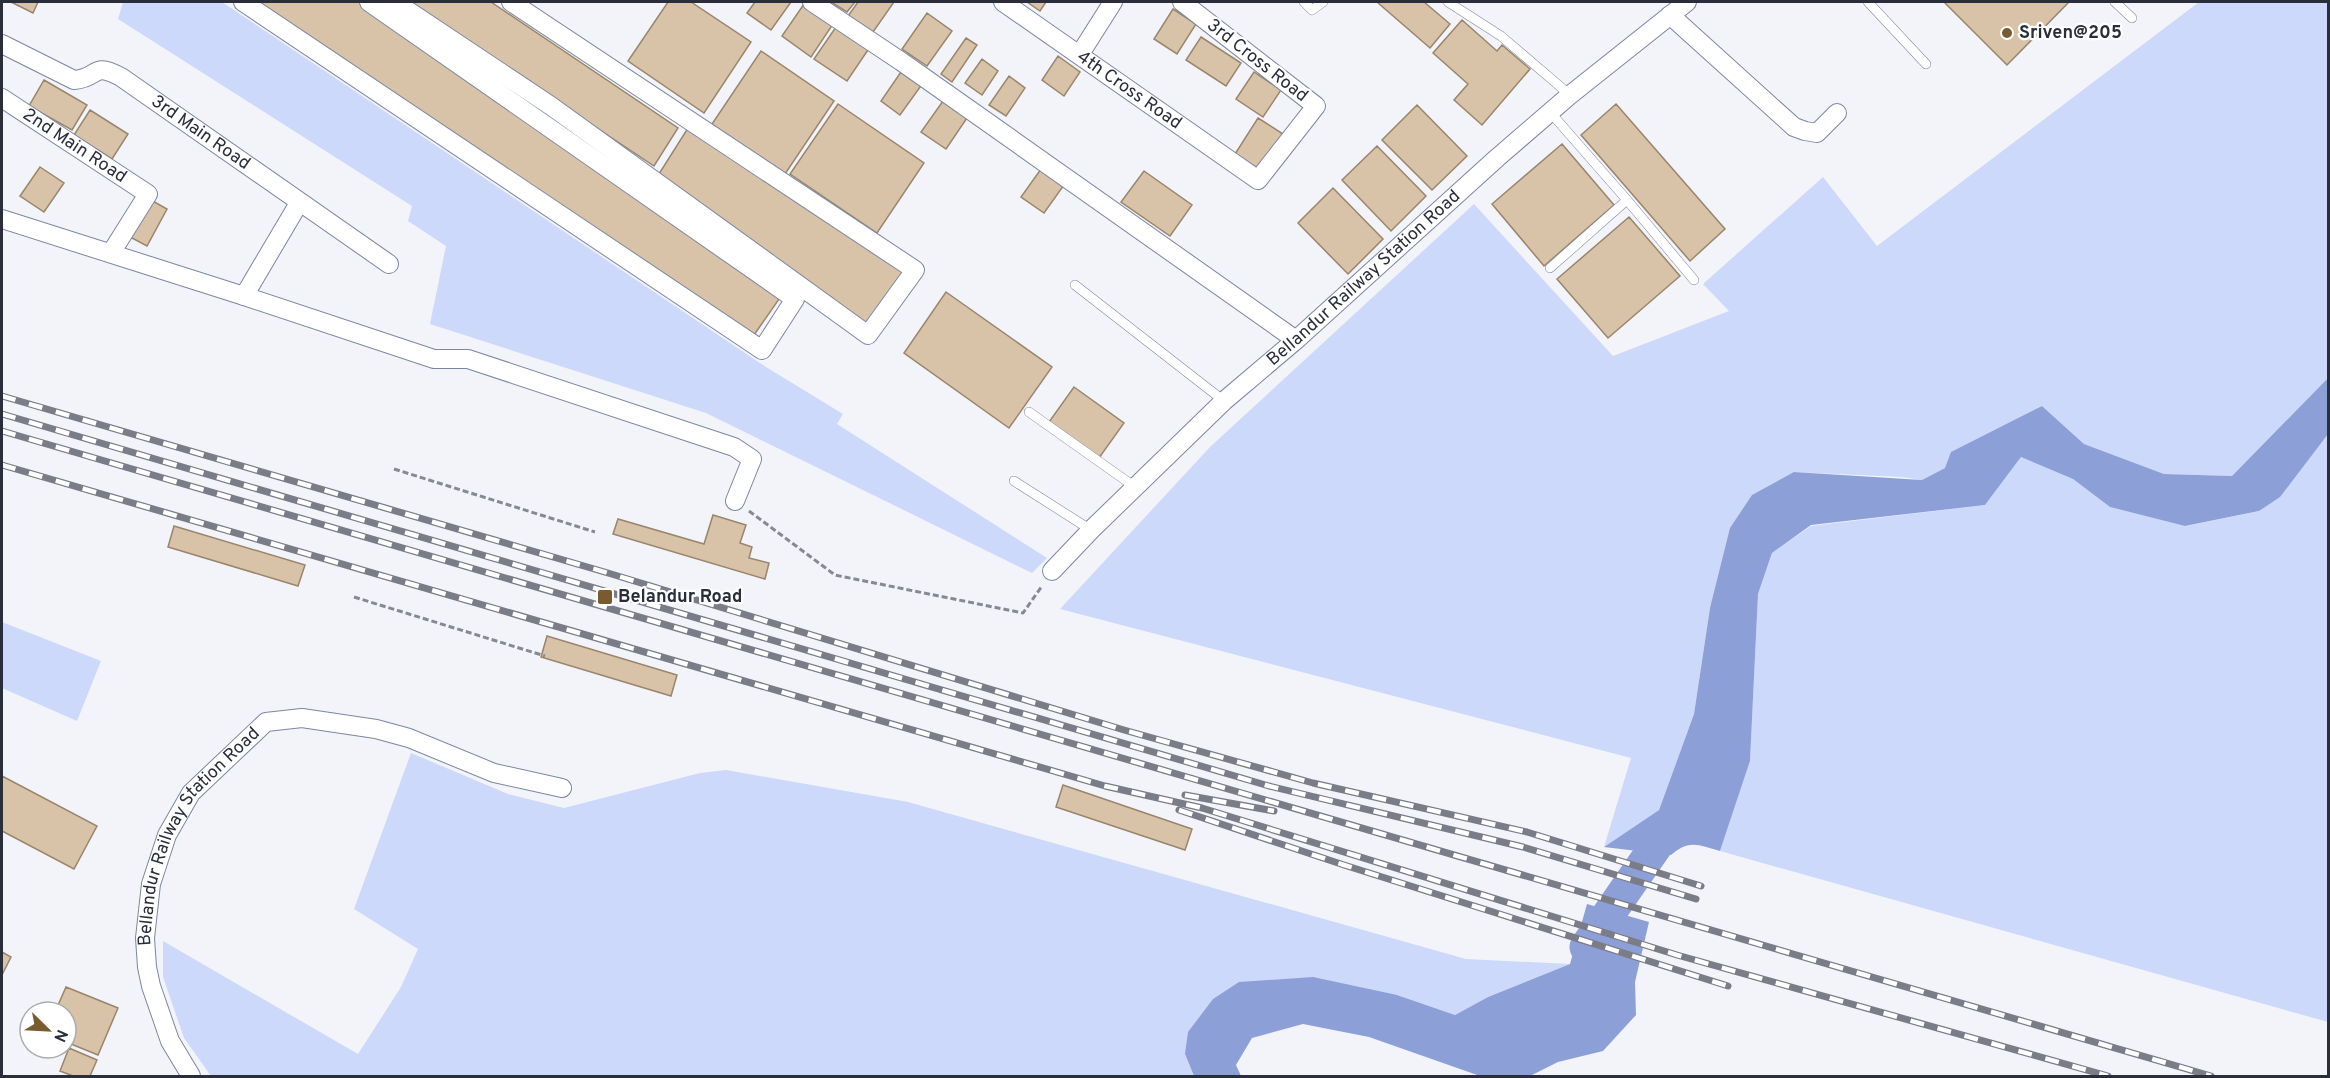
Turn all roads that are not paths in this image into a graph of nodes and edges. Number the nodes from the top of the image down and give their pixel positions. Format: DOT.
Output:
graph roads {
  1 [pos="243,2"];
  2 [pos="369,2"];
  3 [pos="394,2"];
  4 [pos="511,2"];
  5 [pos="812,2"];
  6 [pos="1003,2"];
  7 [pos="1113,2"];
  8 [pos="1182,2"];
  9 [pos="1304,2"];
  10 [pos="1323,2"];
  11 [pos="1448,2"];
  12 [pos="1687,2"];
  13 [pos="1868,2"];
  14 [pos="2115,2"];
  15 [pos="1670,15"];
  16 [pos="2132,18"];
  17 [pos="2,44"];
  18 [pos="1080,54"];
  19 [pos="1926,64"];
  20 [pos="1570,95"];
  21 [pos="2,98"];
  22 [pos="1550,112"];
  23 [pos="1837,113"];
  24 [pos="1258,180"];
  25 [pos="1627,200"];
  26 [pos="299,203"];
  27 [pos="2,219"];
  28 [pos="111,253"];
  29 [pos="389,264"];
  30 [pos="1550,268"];
  31 [pos="1694,280"];
  32 [pos="1075,285"];
  33 [pos="244,296"];
  34 [pos="1296,340"];
  35 [pos="1224,401"];
  36 [pos="1029,412"];
  37 [pos="1014,481"];
  38 [pos="1135,487"];
  39 [pos="735,501"];
  40 [pos="1091,530"];
  41 [pos="1052,571"];
  42 [pos="562,788"];
  43 [pos="191,1077"];
  1 -- 2 [label="street"];
  3 -- 4 [label="street"];
  5 -- 34 [label="street"];
  6 -- 18 [label="street, 4th Cross Road"];
  7 -- 18 [label="street"];
  8 -- 24 [label="street, 3rd Cross Road"];
  9 -- 10 [label="lane"];
  11 -- 20 [label="lane"];
  12 -- 15 [label="street, Bellandur Railway Station Road"];
  13 -- 19 [label="lane"];
  14 -- 16 [label="lane"];
  15 -- 20 [label="street, Bellandur Railway Station Road"];
  15 -- 23 [label="street"];
  17 -- 26 [label="street, 3rd Main Road"];
  18 -- 24 [label="street, 4th Cross Road"];
  20 -- 22 [label="street, Bellandur Railway Station Road"];
  21 -- 28 [label="street, 2nd Main Road"];
  22 -- 25 [label="lane"];
  22 -- 34 [label="street, Bellandur Railway Station Road"];
  25 -- 30 [label="lane"];
  25 -- 31 [label="lane"];
  26 -- 29 [label="street, 3rd Main Road"];
  26 -- 33 [label="street"];
  27 -- 28 [label="street"];
  28 -- 33 [label="street"];
  32 -- 35 [label="lane"];
  33 -- 39 [label="street"];
  34 -- 35 [label="street, Bellandur Railway Station Road"];
  35 -- 38 [label="street, Bellandur Railway Station Road"];
  36 -- 38 [label="lane"];
  37 -- 40 [label="lane"];
  38 -- 40 [label="street, Bellandur Railway Station Road"];
  40 -- 41 [label="street, Bellandur Railway Station Road"];
  42 -- 43 [label="street, Bellandur Railway Station Road"];
}
